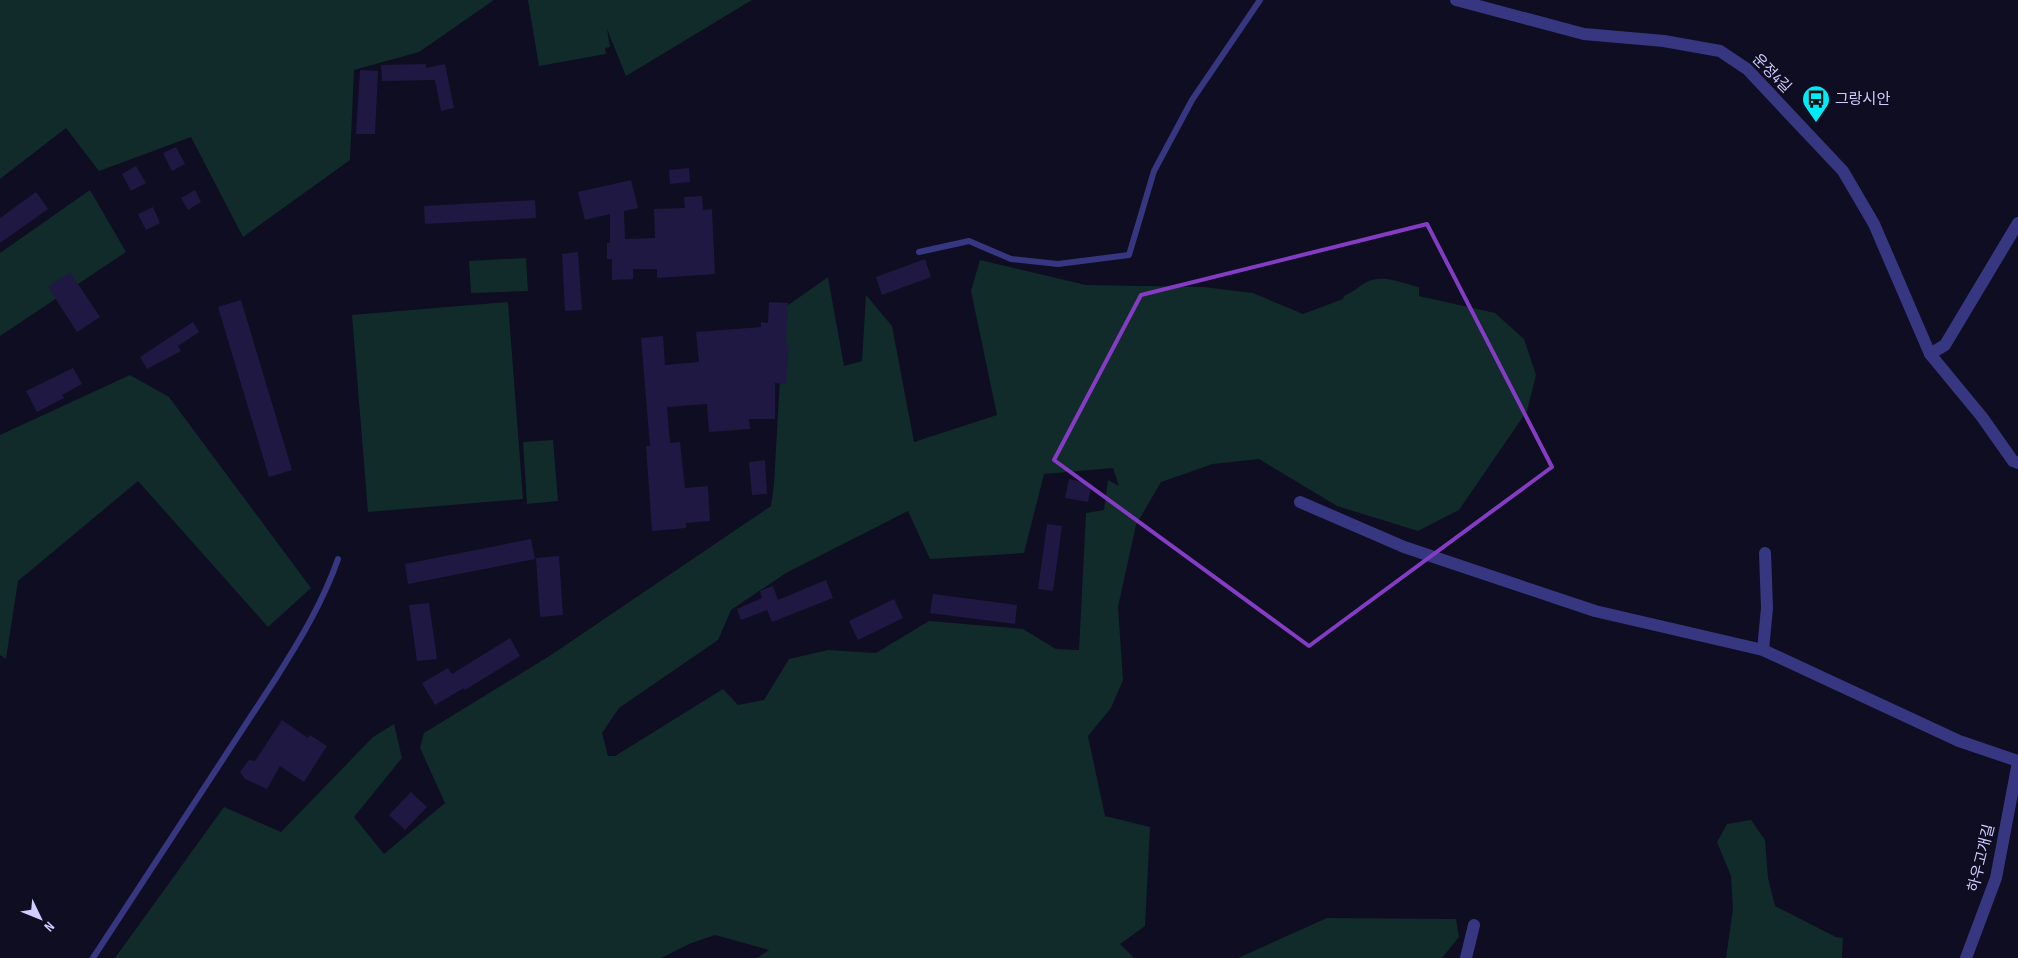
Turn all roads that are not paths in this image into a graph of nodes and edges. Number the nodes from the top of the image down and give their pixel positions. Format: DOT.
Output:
graph roads {
  1 [pos="1260,0"];
  2 [pos="1456,0"];
  3 [pos="2018,223"];
  4 [pos="919,252"];
  5 [pos="1930,354"];
  6 [pos="2018,463"];
  7 [pos="1300,502"];
  8 [pos="1765,553"];
  9 [pos="338,559"];
  10 [pos="1763,650"];
  11 [pos="2018,762"];
  12 [pos="1474,925"];
  13 [pos="93,958"];
  14 [pos="1466,958"];
  15 [pos="1966,958"];
  1 -- 4 [label="lane"];
  2 -- 5 [label="street, 운정4길"];
  3 -- 5 [label="street"];
  5 -- 6 [label="street, 운정4길"];
  7 -- 10 [label="street"];
  8 -- 10 [label="street"];
  9 -- 13 [label="lane"];
  10 -- 11 [label="street"];
  11 -- 15 [label="street, 하우고개길"];
  12 -- 14 [label="street"];
}
